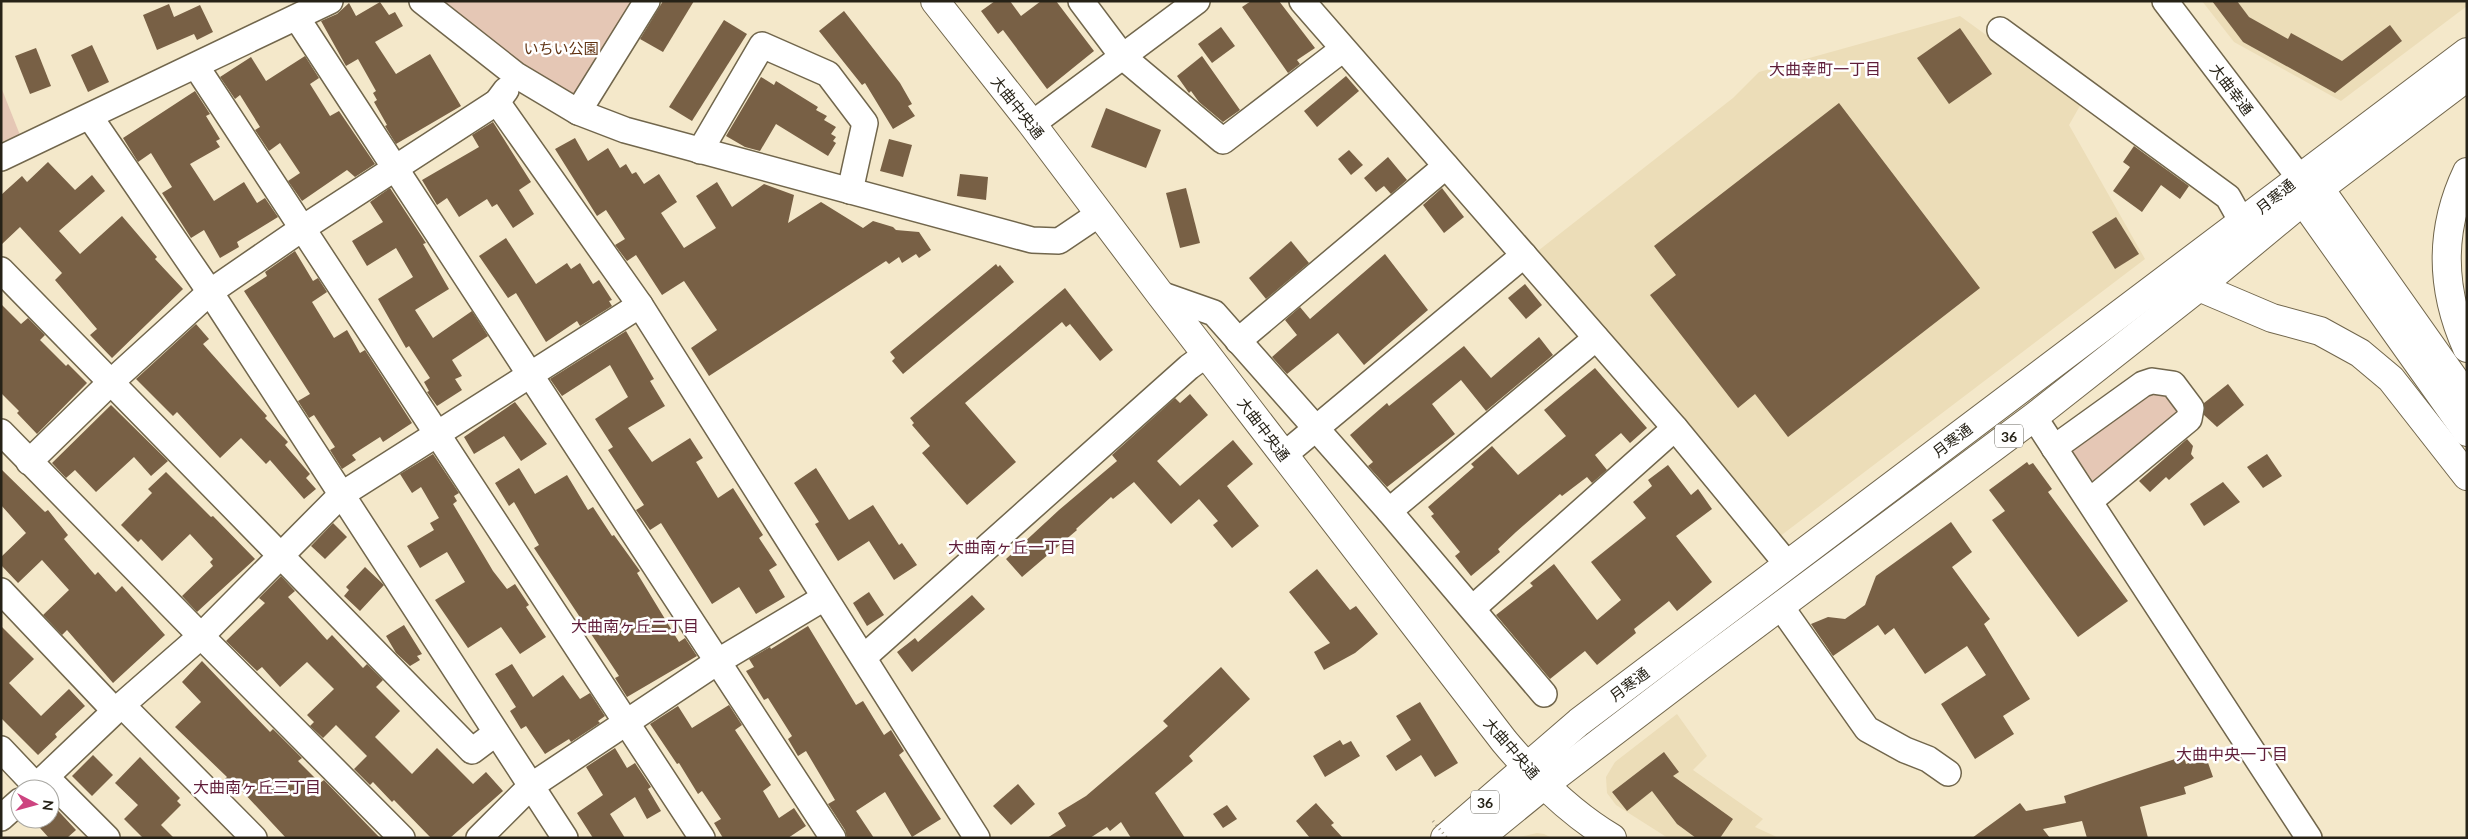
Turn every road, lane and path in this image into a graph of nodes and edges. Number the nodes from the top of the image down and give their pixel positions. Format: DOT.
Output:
graph roads {
  1 [pos="330,1"];
  2 [pos="422,1"];
  3 [pos="647,1"];
  4 [pos="935,1"];
  5 [pos="1081,1"];
  6 [pos="1197,1"];
  7 [pos="1302,1"];
  8 [pos="2164,1"];
  9 [pos="297,18"];
  10 [pos="2000,30"];
  11 [pos="1343,49"];
  12 [pos="2467,52"];
  13 [pos="1122,57"];
  14 [pos="196,66"];
  15 [pos="516,75"];
  16 [pos="2467,77"];
  17 [pos="497,102"];
  18 [pos="578,112"];
  19 [pos="90,117"];
  20 [pos="1032,124"];
  21 [pos="700,151"];
  22 [pos="1,158"];
  23 [pos="1446,166"];
  24 [pos="395,169"];
  25 [pos="2467,172"];
  26 [pos="2307,189"];
  27 [pos="850,191"];
  28 [pos="1099,214"];
  29 [pos="2242,222"];
  30 [pos="303,228"];
  31 [pos="1524,255"];
  32 [pos="1,270"];
  33 [pos="2199,287"];
  34 [pos="210,292"];
  35 [pos="1160,294"];
  36 [pos="640,305"];
  37 [pos="1596,338"];
  38 [pos="1238,341"];
  39 [pos="2467,348"];
  40 [pos="1207,354"];
  41 [pos="529,376"];
  42 [pos="110,383"];
  43 [pos="2467,397"];
  44 [pos="2034,417"];
  45 [pos="1316,428"];
  46 [pos="1675,428"];
  47 [pos="1,432"];
  48 [pos="2467,432"];
  49 [pos="438,434"];
  50 [pos="2054,448"];
  51 [pos="1284,455"];
  52 [pos="29,462"];
  53 [pos="2467,476"];
  54 [pos="341,495"];
  55 [pos="2090,501"];
  56 [pos="1389,511"];
  57 [pos="282,556"];
  58 [pos="1787,564"];
  59 [pos="1,591"];
  60 [pos="824,598"];
  61 [pos="1781,606"];
  62 [pos="1473,608"];
  63 [pos="200,636"];
  64 [pos="864,657"];
  65 [pos="717,662"];
  66 [pos="1544,694"];
  67 [pos="119,709"];
  68 [pos="628,722"];
  69 [pos="496,733"];
  70 [pos="1,749"];
  71 [pos="1948,773"];
  72 [pos="1535,776"];
  73 [pos="26,779"];
  74 [pos="44,779"];
  75 [pos="531,786"];
  76 [pos="60,806"];
  77 [pos="1442,832"];
  78 [pos="966,833"];
  79 [pos="107,838"];
  80 [pos="254,838"];
  81 [pos="402,838"];
  82 [pos="479,838"];
  83 [pos="565,838"];
  84 [pos="702,838"];
  85 [pos="834,838"];
  86 [pos="1479,838"];
  87 [pos="1612,838"];
  88 [pos="2309,838"];
  1 -- 9 [label="street"];
  2 -- 15 [label="street"];
  3 -- 18 [label="street"];
  4 -- 20 [label="main road, 大曲中央通"];
  5 -- 13 [label="street"];
  6 -- 13 [label="street"];
  7 -- 11 [label="street"];
  8 -- 26 [label="street, 大曲幸通"];
  9 -- 14 [label="street"];
  9 -- 24 [label="street"];
  10 -- 29 [label="street"];
  11 -- 13 [label="street"];
  11 -- 23 [label="street"];
  12 -- 26 [label="main road, 月寒通 / 36"];
  13 -- 20 [label="street"];
  14 -- 19 [label="street"];
  14 -- 30 [label="street"];
  15 -- 17 [label="street"];
  15 -- 18 [label="street"];
  16 -- 26 [label="main road, 月寒通 / 36"];
  17 -- 24 [label="street"];
  17 -- 36 [label="street"];
  18 -- 21 [label="street"];
  19 -- 22 [label="street"];
  19 -- 34 [label="street"];
  20 -- 28 [label="main road, 大曲中央通"];
  21 -- 27 [label="street"];
  21 -- 27 [label="street"];
  23 -- 31 [label="street"];
  23 -- 38 [label="street"];
  24 -- 30 [label="street"];
  24 -- 41 [label="street"];
  25 -- 39 [label="main road"];
  26 -- 29 [label="main road, 月寒通 / 36"];
  26 -- 33 [label="main road, 月寒通 / 36"];
  26 -- 43 [label="main road"];
  26 -- 48 [label="main road"];
  27 -- 28 [label="street"];
  28 -- 35 [label="main road, 大曲中央通"];
  29 -- 58 [label="main road, 月寒通 / 36"];
  30 -- 34 [label="street"];
  30 -- 49 [label="street"];
  31 -- 37 [label="street"];
  31 -- 45 [label="street"];
  32 -- 42 [label="street"];
  33 -- 44 [label="main road, 月寒通 / 36"];
  33 -- 53 [label="main road"];
  34 -- 42 [label="street"];
  34 -- 54 [label="street"];
  35 -- 38 [label="street"];
  35 -- 40 [label="main road, 大曲中央通"];
  36 -- 41 [label="street"];
  36 -- 60 [label="street"];
  37 -- 46 [label="street"];
  37 -- 56 [label="street"];
  38 -- 45 [label="street"];
  40 -- 51 [label="main road, 大曲中央通"];
  40 -- 64 [label="street"];
  41 -- 49 [label="street"];
  41 -- 65 [label="street"];
  42 -- 52 [label="street"];
  42 -- 57 [label="street"];
  44 -- 50 [label="street"];
  44 -- 61 [label="main road, 月寒通 / 36"];
  45 -- 51 [label="street"];
  45 -- 56 [label="street"];
  46 -- 58 [label="street"];
  46 -- 62 [label="street"];
  47 -- 52 [label="street"];
  49 -- 54 [label="street"];
  49 -- 68 [label="street"];
  50 -- 55 [label="street"];
  50 -- 55 [label="street"];
  51 -- 72 [label="main road, 大曲中央通"];
  52 -- 63 [label="street"];
  54 -- 57 [label="street"];
  54 -- 69 [label="street"];
  55 -- 88 [label="street"];
  56 -- 62 [label="street"];
  57 -- 63 [label="street"];
  57 -- 69 [label="street"];
  58 -- 72 [label="main road, 月寒通 / 36"];
  59 -- 67 [label="street"];
  60 -- 64 [label="street"];
  60 -- 65 [label="street"];
  61 -- 71 [label="street"];
  61 -- 72 [label="main road, 月寒通 / 36"];
  62 -- 66 [label="street"];
  63 -- 67 [label="street"];
  63 -- 81 [label="street"];
  64 -- 78 [label="street"];
  65 -- 68 [label="street"];
  65 -- 85 [label="street"];
  67 -- 74 [label="street"];
  67 -- 80 [label="street"];
  68 -- 75 [label="street"];
  68 -- 84 [label="street"];
  69 -- 75 [label="street"];
  70 -- 73 [label="street"];
  72 -- 77 [label="main road, 月寒通 / 36"];
  72 -- 86 [label="main road, 月寒通 / 36"];
  72 -- 87 [label="main road, 大曲中央通"];
  75 -- 82 [label="street"];
  75 -- 83 [label="street"];
  76 -- 79 [label="street"];
}
